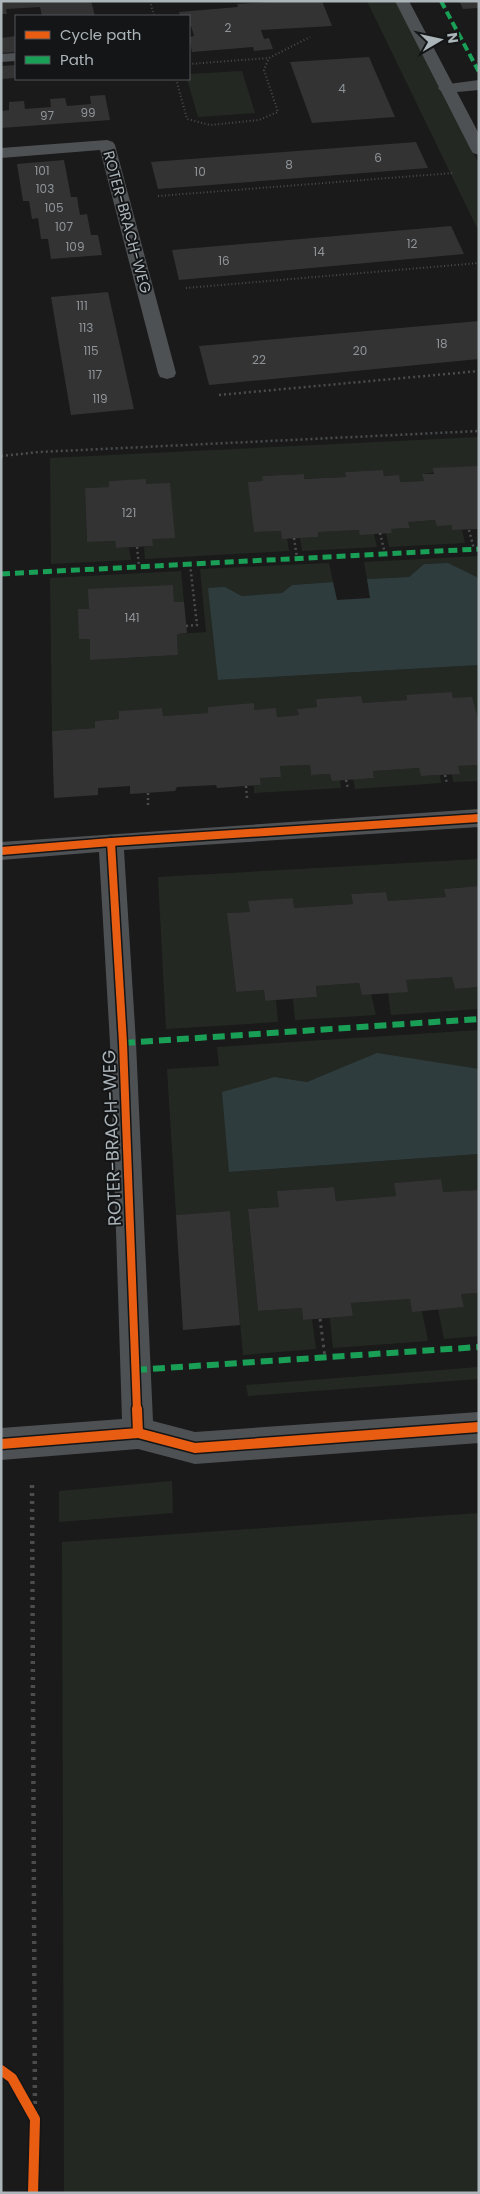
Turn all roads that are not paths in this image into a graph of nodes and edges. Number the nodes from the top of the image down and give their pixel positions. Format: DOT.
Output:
graph roads {
  1 [pos="402,1"];
  2 [pos="15,57"];
  3 [pos="1,58"];
  4 [pos="479,85"];
  5 [pos="446,88"];
  6 [pos="479,150"];
  7 [pos="1,154"];
  8 [pos="167,373"];
  9 [pos="479,818"];
  10 [pos="111,842"];
  11 [pos="1,850"];
  12 [pos="479,1427"];
  13 [pos="138,1433"];
  14 [pos="1,1444"];
  1 -- 5 [label="street"];
  2 -- 3 [label="street"];
  4 -- 5 [label="street"];
  5 -- 6 [label="street"];
  7 -- 8 [label="street, ROTER-BRACH-WEG"];
  9 -- 10 [label="street"];
  10 -- 11 [label="street"];
  10 -- 13 [label="street, ROTER-BRACH-WEG"];
  12 -- 13 [label="street"];
  13 -- 14 [label="street"];
}
